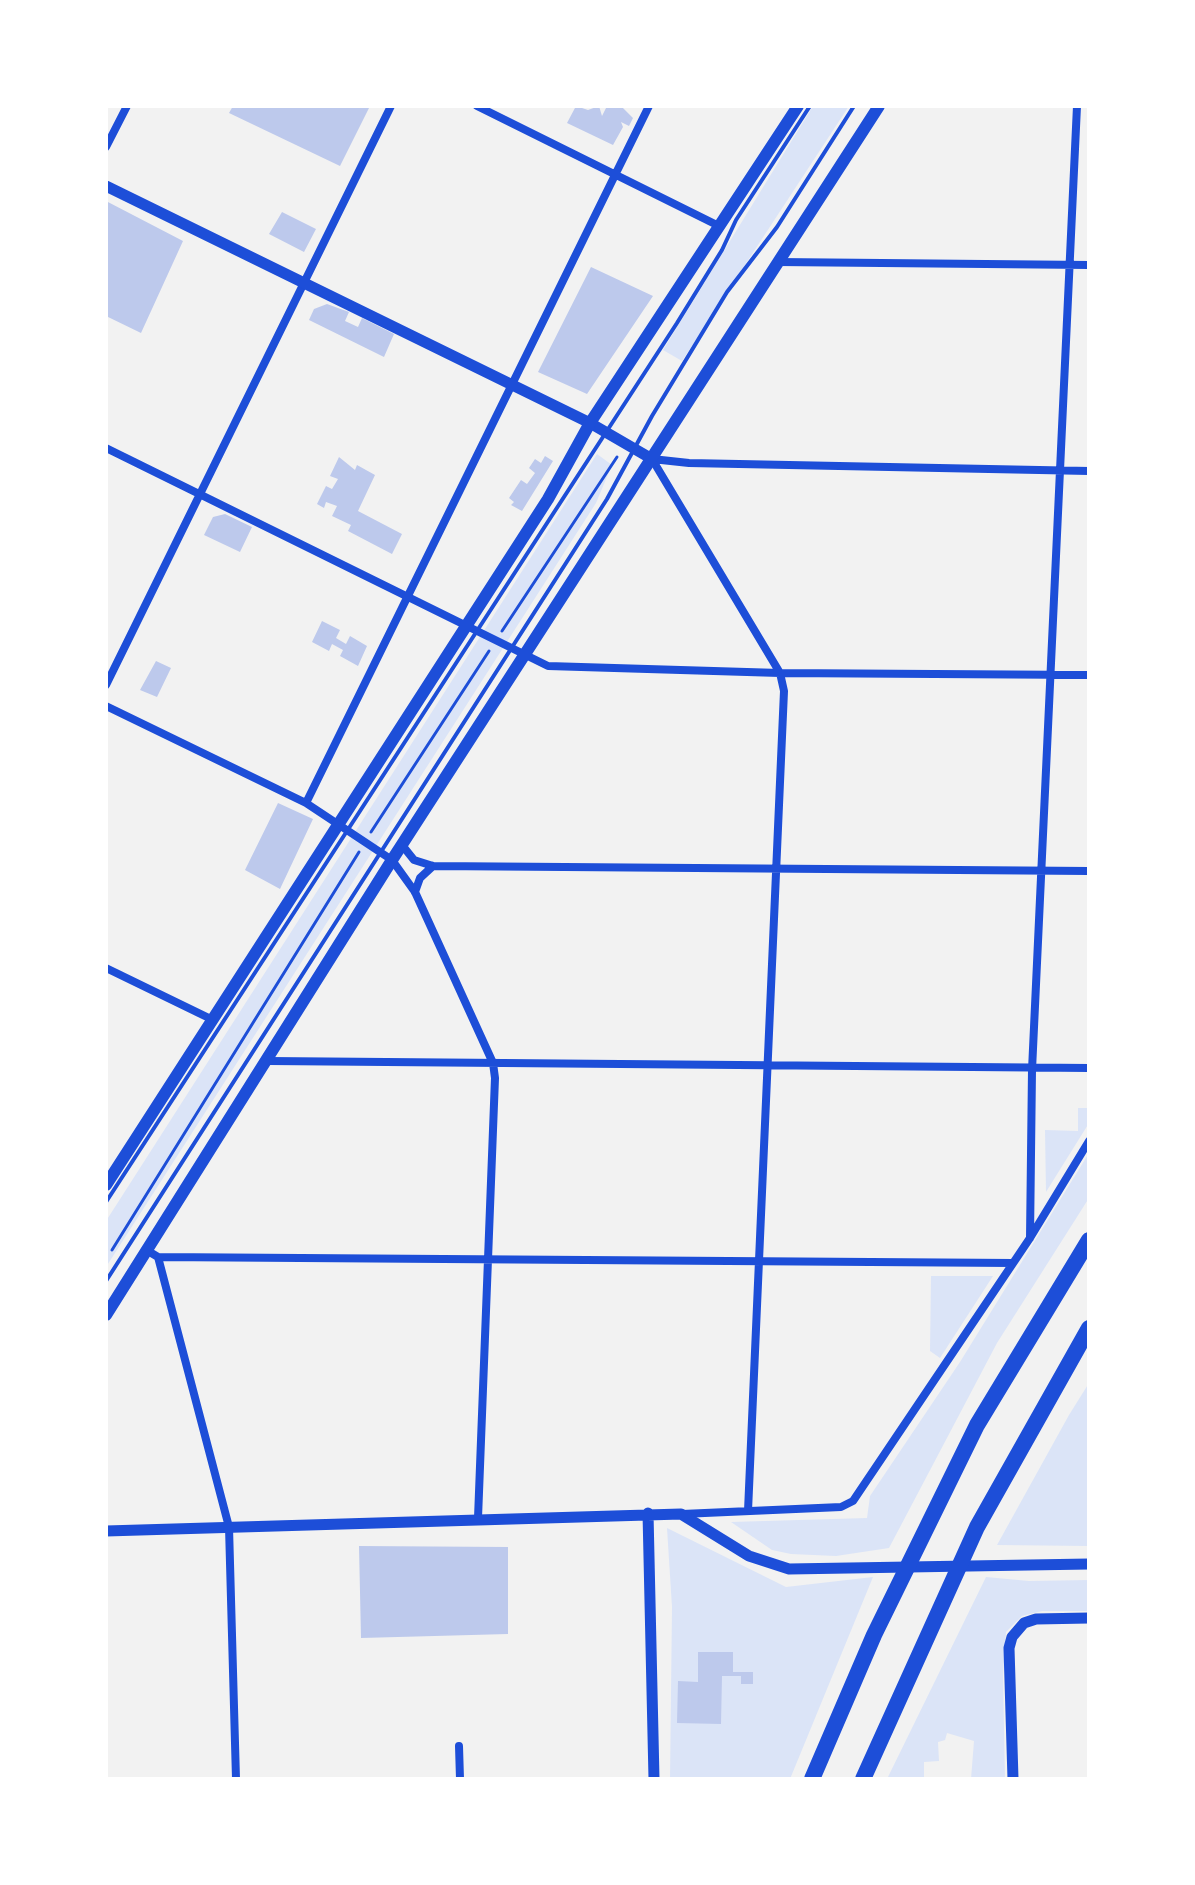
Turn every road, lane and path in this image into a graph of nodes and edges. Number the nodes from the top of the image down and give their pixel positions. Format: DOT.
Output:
graph roads {
  1 [pos="127,106"];
  2 [pos="391,106"];
  3 [pos="477,106"];
  4 [pos="649,106"];
  5 [pos="798,106"];
  6 [pos="810,106"];
  7 [pos="854,106"];
  8 [pos="879,106"];
  9 [pos="1077,106"];
  10 [pos="106,147"];
  11 [pos="616,175"];
  12 [pos="106,186"];
  13 [pos="719,226"];
  14 [pos="778,262"];
  15 [pos="1072,265"];
  16 [pos="1089,265"];
  17 [pos="305,282"];
  18 [pos="514,385"];
  19 [pos="590,423"];
  20 [pos="606,431"];
  21 [pos="631,444"];
  22 [pos="106,448"];
  23 [pos="652,459"];
  24 [pos="1062,471"];
  25 [pos="1089,471"];
  26 [pos="201,493"];
  27 [pos="410,596"];
  28 [pos="473,628"];
  29 [pos="496,641"];
  30 [pos="510,649"];
  31 [pos="526,655"];
  32 [pos="780,673"];
  33 [pos="1053,675"];
  34 [pos="1089,675"];
  35 [pos="106,685"];
  36 [pos="106,706"];
  37 [pos="306,803"];
  38 [pos="343,826"];
  39 [pos="366,841"];
  40 [pos="402,845"];
  41 [pos="381,851"];
  42 [pos="392,860"];
  43 [pos="433,866"];
  44 [pos="777,869"];
  45 [pos="1042,870"];
  46 [pos="1089,871"];
  47 [pos="415,892"];
  48 [pos="106,968"];
  49 [pos="211,1019"];
  50 [pos="269,1061"];
  51 [pos="493,1063"];
  52 [pos="765,1065"];
  53 [pos="1089,1068"];
  54 [pos="1032,1070"];
  55 [pos="1089,1141"];
  56 [pos="106,1185"];
  57 [pos="106,1202"];
  58 [pos="1030,1238"];
  59 [pos="1089,1240"];
  60 [pos="153,1254"];
  61 [pos="106,1260"];
  62 [pos="490,1261"];
  63 [pos="756,1262"];
  64 [pos="1013,1263"];
  65 [pos="106,1281"];
  66 [pos="106,1315"];
  67 [pos="1089,1328"];
  68 [pos="748,1511"];
  69 [pos="648,1513"];
  70 [pos="681,1514"];
  71 [pos="478,1518"];
  72 [pos="229,1527"];
  73 [pos="106,1531"];
  74 [pos="1089,1564"];
  75 [pos="1089,1618"];
  76 [pos="459,1746"];
  77 [pos="236,1779"];
  78 [pos="460,1779"];
  79 [pos="654,1779"];
  80 [pos="812,1779"];
  81 [pos="863,1779"];
  82 [pos="1013,1779"];
  1 -- 10 [label="street"];
  2 -- 17 [label="street"];
  3 -- 11 [label="street"];
  4 -- 11 [label="street"];
  5 -- 13 [label="main road"];
  6 -- 20 [label="lane"];
  7 -- 21 [label="lane"];
  8 -- 14 [label="main road"];
  9 -- 15 [label="street"];
  11 -- 13 [label="street"];
  11 -- 18 [label="street"];
  12 -- 17 [label="street"];
  13 -- 19 [label="main road"];
  14 -- 15 [label="street"];
  14 -- 23 [label="main road"];
  15 -- 16 [label="street"];
  15 -- 24 [label="street"];
  17 -- 18 [label="street"];
  17 -- 26 [label="street"];
  18 -- 19 [label="street"];
  18 -- 27 [label="street"];
  19 -- 20 [label="street"];
  19 -- 28 [label="main road"];
  20 -- 21 [label="street"];
  20 -- 28 [label="lane"];
  21 -- 23 [label="street"];
  21 -- 29 [label="path"];
  21 -- 30 [label="lane"];
  22 -- 26 [label="street"];
  23 -- 24 [label="street"];
  23 -- 31 [label="main road"];
  23 -- 32 [label="street"];
  24 -- 25 [label="street"];
  24 -- 33 [label="street"];
  26 -- 27 [label="street"];
  26 -- 35 [label="street"];
  27 -- 28 [label="street"];
  27 -- 37 [label="street"];
  28 -- 29 [label="street"];
  28 -- 38 [label="main road"];
  29 -- 30 [label="street"];
  29 -- 39 [label="path"];
  30 -- 31 [label="street"];
  30 -- 41 [label="lane"];
  31 -- 32 [label="street"];
  31 -- 40 [label="main road"];
  32 -- 33 [label="street"];
  32 -- 44 [label="street"];
  33 -- 34 [label="street"];
  33 -- 45 [label="street"];
  36 -- 37 [label="street"];
  37 -- 38 [label="street"];
  38 -- 39 [label="street"];
  38 -- 49 [label="main road"];
  38 -- 57 [label="lane"];
  39 -- 41 [label="street"];
  39 -- 61 [label="path"];
  40 -- 42 [label="main road"];
  40 -- 43 [label="street"];
  41 -- 42 [label="street"];
  41 -- 65 [label="lane"];
  42 -- 47 [label="street"];
  42 -- 50 [label="main road"];
  43 -- 44 [label="street"];
  43 -- 47 [label="street"];
  44 -- 45 [label="street"];
  44 -- 52 [label="street"];
  45 -- 46 [label="street"];
  45 -- 54 [label="street"];
  47 -- 51 [label="street"];
  48 -- 49 [label="street"];
  49 -- 56 [label="main road"];
  50 -- 51 [label="street"];
  50 -- 60 [label="main road"];
  51 -- 52 [label="street"];
  51 -- 62 [label="street"];
  52 -- 54 [label="street"];
  52 -- 63 [label="street"];
  53 -- 54 [label="street"];
  54 -- 58 [label="street"];
  55 -- 58 [label="street"];
  58 -- 64 [label="street"];
  59 -- 80 [label="highway"];
  60 -- 62 [label="street"];
  60 -- 66 [label="main road"];
  60 -- 72 [label="street"];
  62 -- 63 [label="street"];
  62 -- 71 [label="street"];
  63 -- 64 [label="street"];
  63 -- 68 [label="street"];
  64 -- 68 [label="street"];
  67 -- 81 [label="highway"];
  68 -- 70 [label="street"];
  69 -- 70 [label="street"];
  69 -- 71 [label="street"];
  69 -- 79 [label="street"];
  70 -- 74 [label="street"];
  71 -- 72 [label="street"];
  72 -- 73 [label="street"];
  72 -- 77 [label="street"];
  75 -- 82 [label="street"];
  76 -- 78 [label="street"];
}
